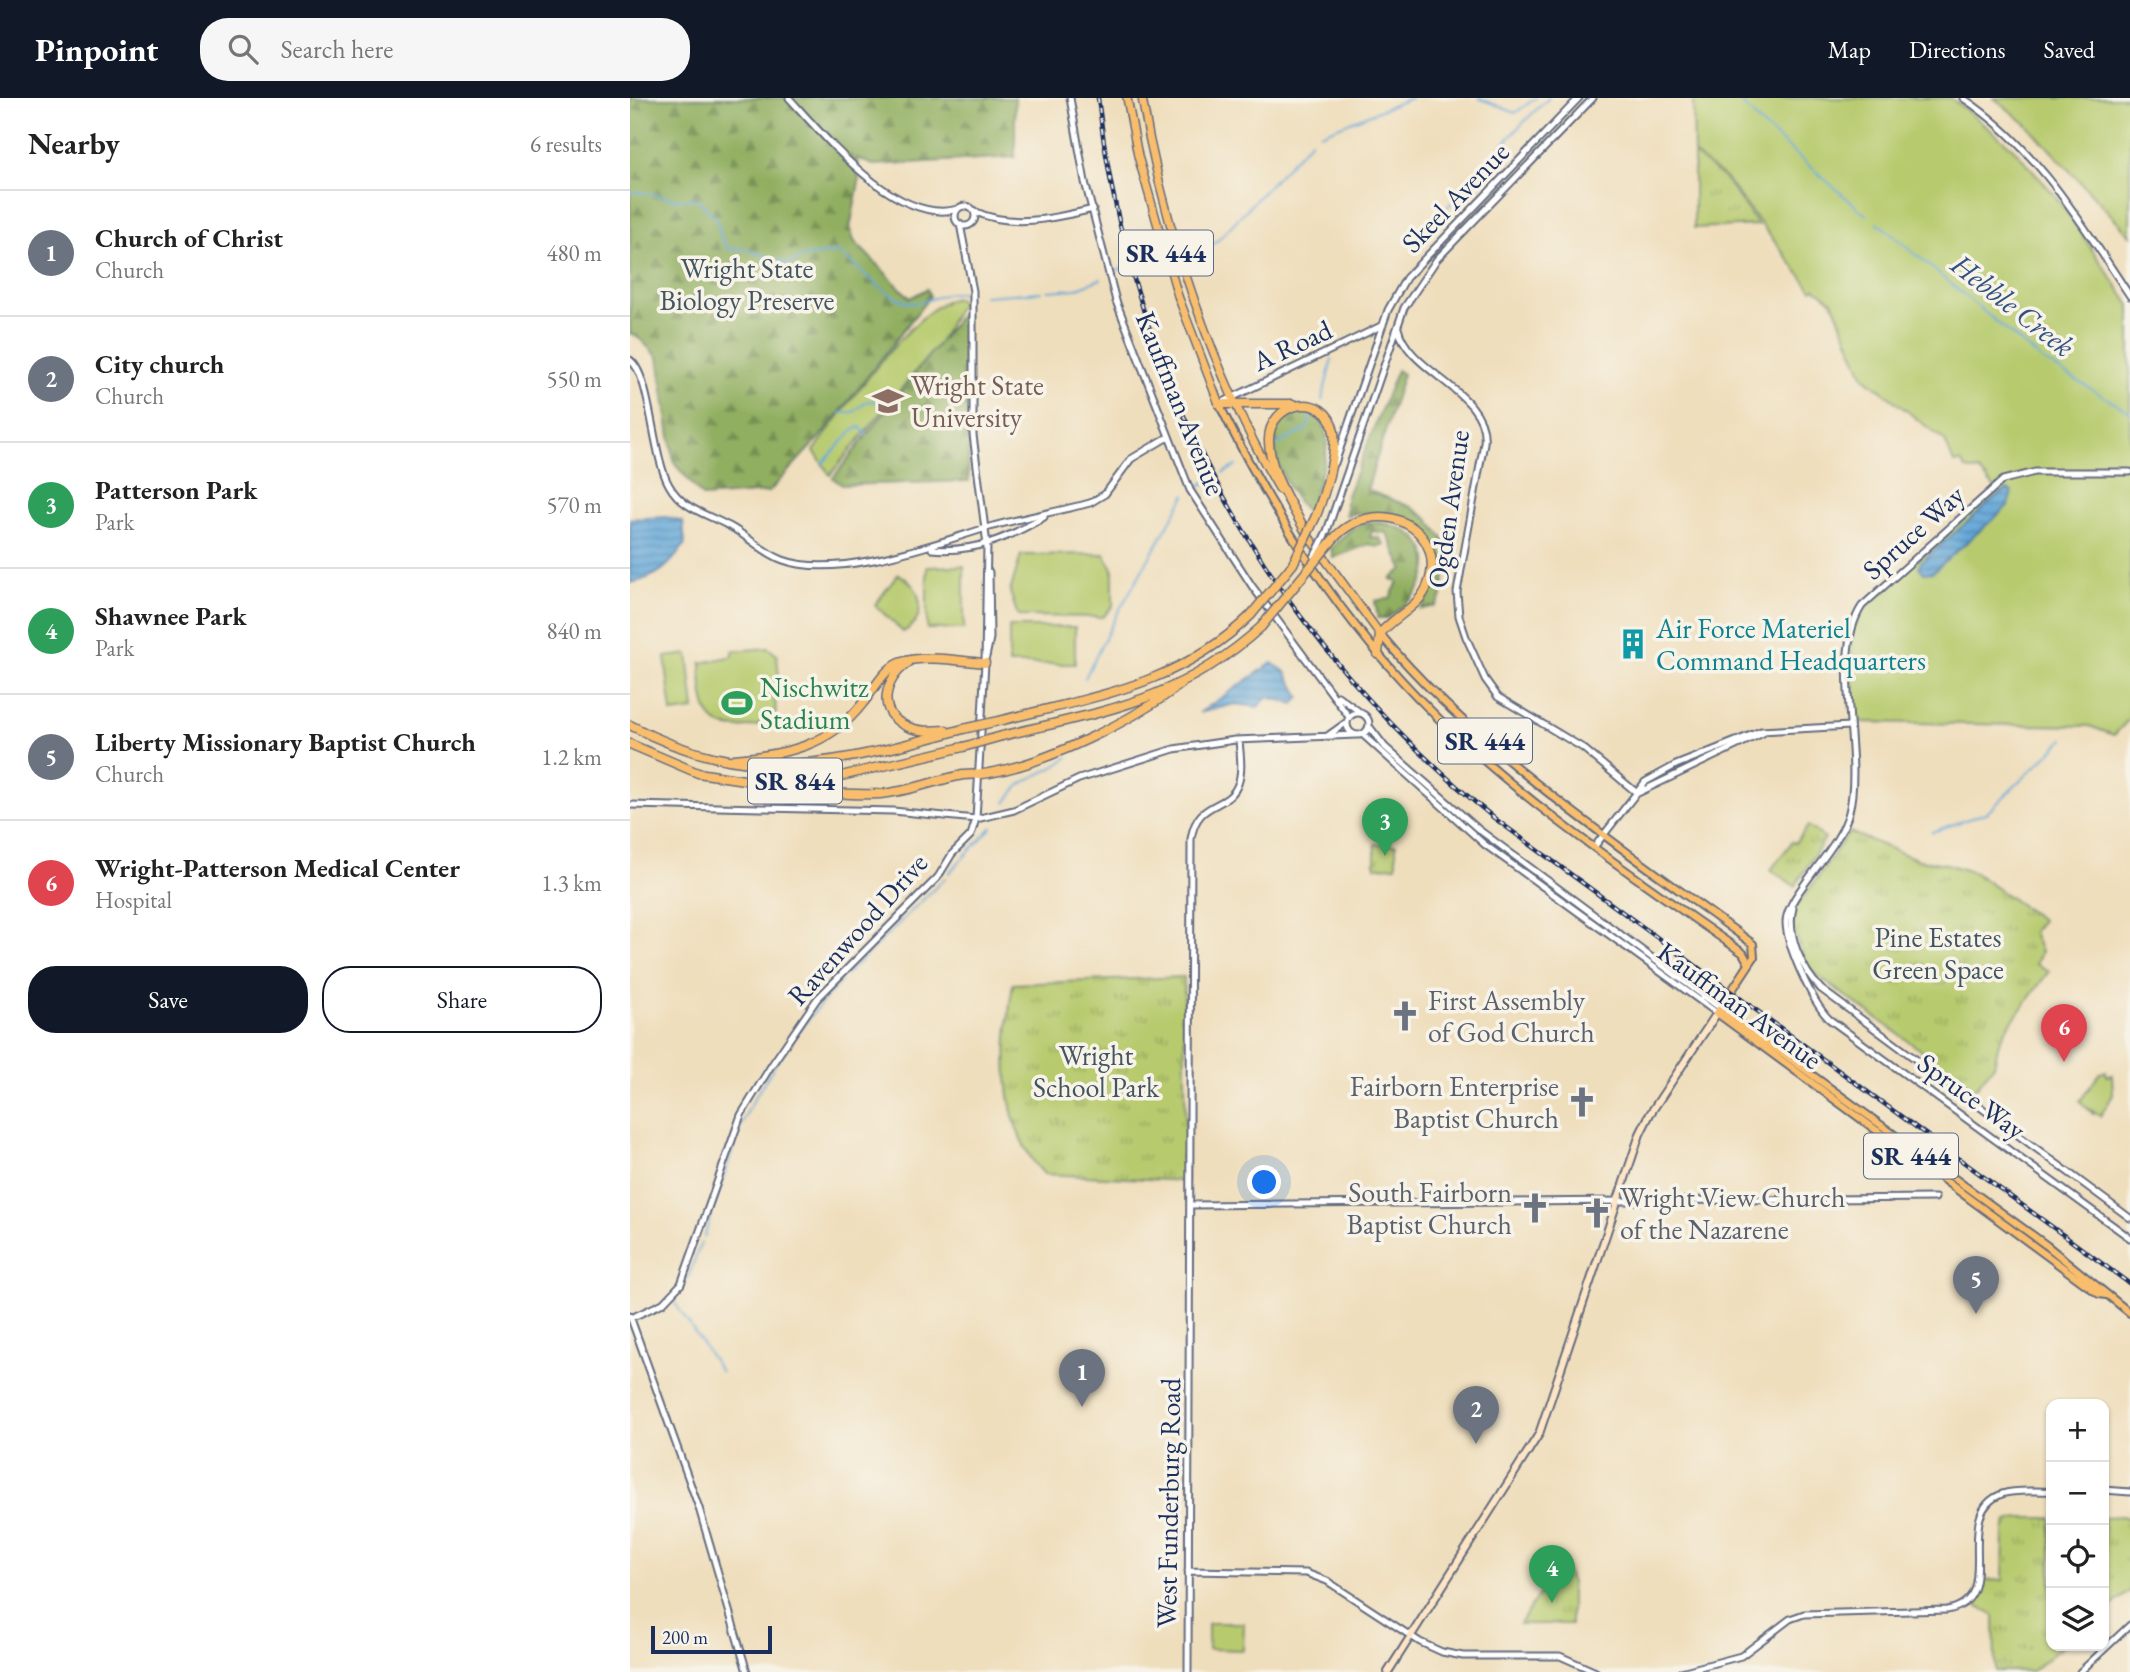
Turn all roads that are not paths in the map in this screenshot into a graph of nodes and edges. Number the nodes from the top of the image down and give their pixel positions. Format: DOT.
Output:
graph roads {
  1 [pos="789,98"];
  2 [pos="1070,98"];
  3 [pos="1127,98"];
  4 [pos="1142,98"];
  5 [pos="1579,98"];
  6 [pos="1593,98"];
  7 [pos="1963,98"];
  8 [pos="958,209"];
  9 [pos="1093,209"];
  10 [pos="974,211"];
  11 [pos="943,212"];
  12 [pos="990,218"];
  13 [pos="958,222"];
  14 [pos="971,223"];
  15 [pos="963,249"];
  16 [pos="2130,296"];
  17 [pos="1393,300"];
  18 [pos="1405,306"];
  19 [pos="1383,325"];
  20 [pos="1398,328"];
  21 [pos="1406,348"];
  22 [pos="1390,354"];
  23 [pos="630,360"];
  24 [pos="1234,400"];
  25 [pos="1219,404"];
  26 [pos="1301,404"];
  27 [pos="1168,437"];
  28 [pos="2130,472"];
  29 [pos="1327,485"];
  30 [pos="1059,511"];
  31 [pos="985,529"];
  32 [pos="1306,532"];
  33 [pos="987,544"];
  34 [pos="929,548"];
  35 [pos="1306,572"];
  36 [pos="1380,634"];
  37 [pos="1378,654"];
  38 [pos="910,661"];
  39 [pos="985,663"];
  40 [pos="1181,684"];
  41 [pos="1330,690"];
  42 [pos="1360,713"];
  43 [pos="1348,719"];
  44 [pos="630,724"];
  45 [pos="1369,726"];
  46 [pos="1850,726"];
  47 [pos="963,729"];
  48 [pos="1763,733"];
  49 [pos="1359,734"];
  50 [pos="1326,737"];
  51 [pos="1239,740"];
  52 [pos="630,744"];
  53 [pos="726,760"];
  54 [pos="981,774"];
  55 [pos="758,783"];
  56 [pos="1637,793"];
  57 [pos="630,805"];
  58 [pos="976,819"];
  59 [pos="1603,834"];
  60 [pos="1595,846"];
  61 [pos="1796,898"];
  62 [pos="1749,964"];
  63 [pos="1718,1011"];
  64 [pos="1935,1198"];
  65 [pos="1616,1201"];
  66 [pos="1190,1206"];
  67 [pos="2130,1218"];
  68 [pos="2130,1238"];
  69 [pos="2130,1312"];
  70 [pos="631,1317"];
  71 [pos="2109,1490"];
  72 [pos="2046,1491"];
  73 [pos="2130,1492"];
  74 [pos="1188,1571"];
  75 [pos="2130,1625"];
  76 [pos="1411,1636"];
  77 [pos="747,1672"];
  78 [pos="1188,1672"];
  79 [pos="1388,1672"];
  80 [pos="1596,1672"];
  81 [pos="1681,1672"];
  82 [pos="2080,1672"];
  1 -- 11 [label="street"];
  2 -- 9 [label="street, Kauffman Avenue"];
  3 -- 25 [label="highway, SR 444"];
  4 -- 24 [label="highway, SR 444"];
  5 -- 17 [label="street, Skeel Avenue"];
  6 -- 18 [label="street, Skeel Avenue"];
  7 -- 16 [label="street"];
  8 -- 10 [label="street"];
  8 -- 11 [label="street"];
  8 -- 13 [label="street"];
  9 -- 12 [label="street"];
  9 -- 27 [label="street, Kauffman Avenue"];
  10 -- 12 [label="street"];
  10 -- 14 [label="street"];
  11 -- 13 [label="street"];
  12 -- 14 [label="street"];
  13 -- 14 [label="street"];
  13 -- 15 [label="street"];
  14 -- 15 [label="street"];
  15 -- 31 [label="street"];
  17 -- 18 [label="street"];
  17 -- 19 [label="street, Skeel Avenue"];
  18 -- 20 [label="street, Skeel Avenue"];
  19 -- 24 [label="street, A Road"];
  19 -- 29 [label="street, Skeel Avenue / SR 844"];
  20 -- 21 [label="street"];
  20 -- 22 [label="street, Skeel Avenue / SR 844"];
  21 -- 22 [label="street"];
  21 -- 56 [label="street, Ogden Avenue"];
  22 -- 35 [label="street, SR 844, bridge"];
  23 -- 34 [label="street"];
  24 -- 25 [label="highway"];
  24 -- 26 [label="highway"];
  24 -- 32 [label="highway, SR 444"];
  25 -- 37 [label="main road, SR 444"];
  26 -- 29 [label="highway"];
  26 -- 32 [label="highway"];
  27 -- 30 [label="street"];
  27 -- 41 [label="street, Kauffman Avenue"];
  28 -- 46 [label="street, Spruce Way"];
  29 -- 47 [label="highway, SR 844, bridge"];
  30 -- 31 [label="street"];
  30 -- 33 [label="street"];
  31 -- 33 [label="street"];
  31 -- 34 [label="street"];
  32 -- 36 [label="highway, SR 444"];
  33 -- 34 [label="street"];
  33 -- 39 [label="street"];
  35 -- 36 [label="highway, bridge"];
  35 -- 40 [label="highway, SR 844, bridge"];
  36 -- 37 [label="highway"];
  36 -- 59 [label="main road, SR 444"];
  37 -- 60 [label="main road, SR 444"];
  38 -- 39 [label="highway"];
  38 -- 47 [label="highway"];
  38 -- 53 [label="highway"];
  39 -- 54 [label="street"];
  40 -- 54 [label="highway"];
  40 -- 55 [label="highway, SR 844, bridge"];
  41 -- 42 [label="street, Kauffman Avenue"];
  41 -- 43 [label="street, Kauffman Avenue"];
  42 -- 43 [label="street"];
  42 -- 45 [label="street"];
  43 -- 49 [label="street"];
  43 -- 50 [label="street"];
  44 -- 53 [label="highway, SR 844"];
  45 -- 49 [label="street"];
  45 -- 63 [label="street, Kauffman Avenue"];
  46 -- 48 [label="street"];
  46 -- 61 [label="street, Spruce Way"];
  47 -- 53 [label="highway, SR 844"];
  48 -- 56 [label="street"];
  48 -- 56 [label="street"];
  49 -- 50 [label="street"];
  49 -- 63 [label="street, Kauffman Avenue"];
  50 -- 51 [label="street"];
  51 -- 58 [label="street"];
  51 -- 66 [label="street, West Funderburg Road"];
  52 -- 55 [label="highway, SR 844"];
  54 -- 55 [label="highway"];
  54 -- 58 [label="street"];
  56 -- 59 [label="street"];
  57 -- 58 [label="street"];
  58 -- 70 [label="street, Ravenwood Drive"];
  59 -- 60 [label="street"];
  59 -- 62 [label="main road, SR 444"];
  60 -- 62 [label="main road, SR 444"];
  61 -- 67 [label="street, Spruce Way"];
  61 -- 68 [label="street, Spruce Way"];
  62 -- 63 [label="main road"];
  63 -- 65 [label="main road"];
  63 -- 69 [label="main road, Kauffman Avenue / SR 444"];
  64 -- 65 [label="street"];
  65 -- 66 [label="street"];
  65 -- 76 [label="main road"];
  66 -- 74 [label="street, West Funderburg Road"];
  70 -- 77 [label="street"];
  71 -- 73 [label="street"];
  72 -- 81 [label="street"];
  74 -- 76 [label="street"];
  74 -- 78 [label="street, West Funderburg Road"];
  75 -- 82 [label="street"];
  76 -- 79 [label="main road"];
  76 -- 80 [label="street"];
}
